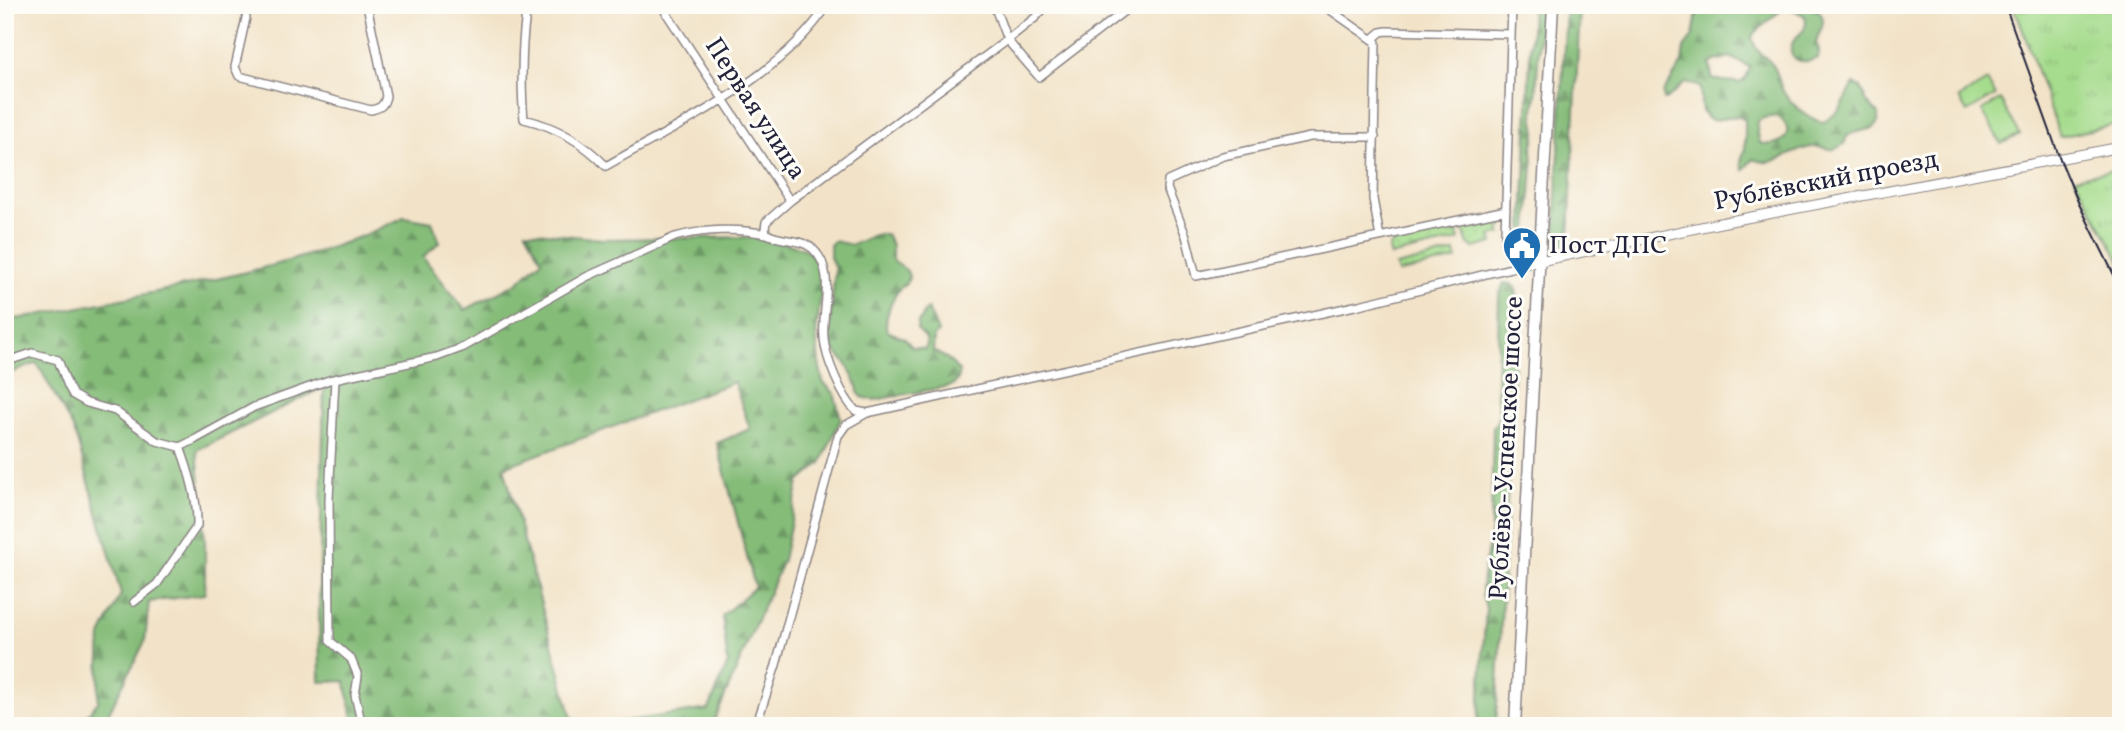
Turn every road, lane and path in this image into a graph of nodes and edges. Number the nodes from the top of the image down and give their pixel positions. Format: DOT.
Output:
graph roads {
  1 [pos="367,5"];
  2 [pos="528,5"];
  3 [pos="661,5"];
  4 [pos="828,5"];
  5 [pos="994,5"];
  6 [pos="1047,5"];
  7 [pos="1132,5"];
  8 [pos="1323,5"];
  9 [pos="1512,5"];
  10 [pos="1553,5"];
  11 [pos="1337,9"];
  12 [pos="246,18"];
  13 [pos="1511,34"];
  14 [pos="1374,38"];
  15 [pos="1007,40"];
  16 [pos="724,99"];
  17 [pos="1374,137"];
  18 [pos="2121,146"];
  19 [pos="790,201"];
  20 [pos="1506,210"];
  21 [pos="767,234"];
  22 [pos="1380,237"];
  23 [pos="1540,261"];
  24 [pos="5,362"];
  25 [pos="335,379"];
  26 [pos="866,413"];
  27 [pos="180,446"];
  28 [pos="134,602"];
  29 [pos="362,726"];
  30 [pos="756,726"];
  31 [pos="1516,726"];
  1 -- 12 [label="street"];
  2 -- 16 [label="street"];
  3 -- 16 [label="street, Первая улица"];
  4 -- 16 [label="street"];
  5 -- 15 [label="street"];
  6 -- 15 [label="street"];
  7 -- 15 [label="street"];
  8 -- 11 [label="street"];
  9 -- 13 [label="street"];
  10 -- 23 [label="main road, Рублёво-Успенское шоссе"];
  11 -- 14 [label="street"];
  13 -- 14 [label="street"];
  13 -- 20 [label="street"];
  14 -- 17 [label="street"];
  15 -- 19 [label="street"];
  16 -- 19 [label="street, Первая улица"];
  17 -- 22 [label="street"];
  17 -- 22 [label="street"];
  18 -- 23 [label="street, Рублёвский проезд"];
  19 -- 21 [label="street"];
  20 -- 22 [label="street"];
  20 -- 23 [label="street"];
  21 -- 25 [label="street"];
  21 -- 26 [label="street"];
  23 -- 26 [label="street"];
  23 -- 31 [label="main road, Рублёво-Успенское шоссе"];
  24 -- 27 [label="street"];
  25 -- 27 [label="street"];
  25 -- 29 [label="street"];
  26 -- 30 [label="street"];
  27 -- 28 [label="street"];
}
